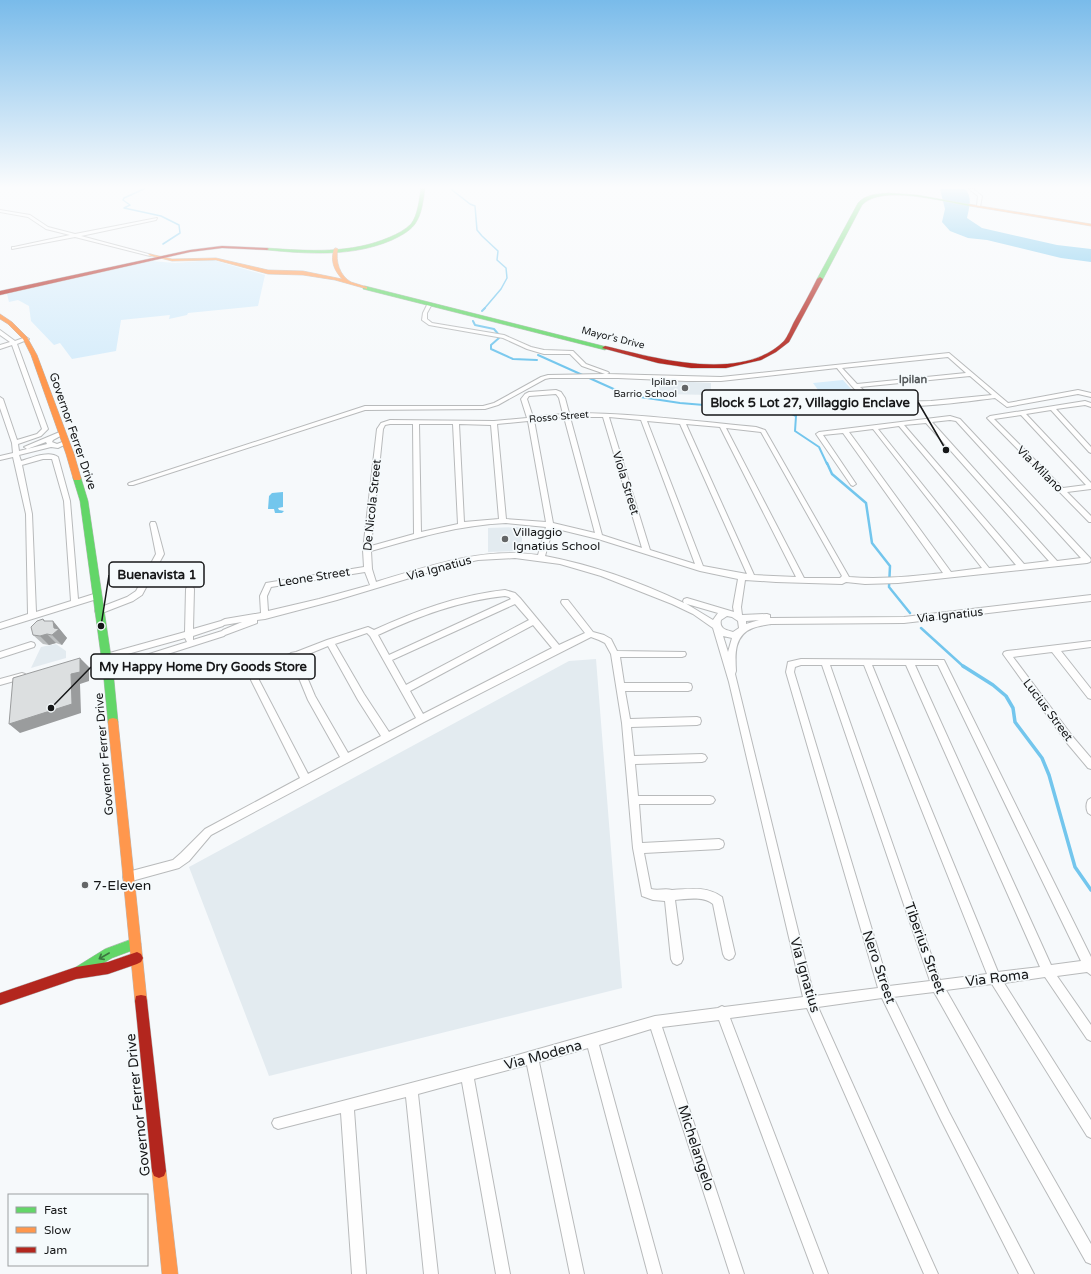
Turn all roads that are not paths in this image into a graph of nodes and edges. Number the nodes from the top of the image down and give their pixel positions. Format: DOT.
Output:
graph roads {
  1 [pos="125,248"];
  2 [pos="211,248"];
  3 [pos="265,248"];
  4 [pos="342,248"];
  5 [pos="345,248"];
  6 [pos="837,248"];
  7 [pos="335,250"];
  8 [pos="154,256"];
  9 [pos="349,282"];
  10 [pos="0,289"];
  11 [pos="0,293"];
  12 [pos="430,304"];
  13 [pos="0,316"];
  14 [pos="0,332"];
  15 [pos="26,339"];
  16 [pos="14,343"];
  17 [pos="0,347"];
  18 [pos="838,366"];
  19 [pos="970,374"];
  20 [pos="618,376"];
  21 [pos="856,386"];
  22 [pos="1091,395"];
  23 [pos="996,396"];
  24 [pos="0,399"];
  25 [pos="1088,404"];
  26 [pos="1052,408"];
  27 [pos="1091,410"];
  28 [pos="1022,413"];
  29 [pos="567,415"];
  30 [pos="605,415"];
  31 [pos="643,418"];
  32 [pos="531,420"];
  33 [pos="928,421"];
  34 [pos="416,422"];
  35 [pos="682,422"];
  36 [pos="456,423"];
  37 [pos="494,423"];
  38 [pos="383,424"];
  39 [pos="900,424"];
  40 [pos="722,426"];
  41 [pos="874,427"];
  42 [pos="845,431"];
  43 [pos="62,433"];
  44 [pos="51,442"];
  45 [pos="15,443"];
  46 [pos="66,443"];
  47 [pos="1091,451"];
  48 [pos="16,454"];
  49 [pos="0,458"];
  50 [pos="19,464"];
  51 [pos="131,484"];
  52 [pos="853,484"];
  53 [pos="1091,487"];
  54 [pos="1061,490"];
  55 [pos="1089,517"];
  56 [pos="503,521"];
  57 [pos="153,524"];
  58 [pos="461,524"];
  59 [pos="550,525"];
  60 [pos="418,535"];
  61 [pos="599,535"];
  62 [pos="367,550"];
  63 [pos="647,551"];
  64 [pos="540,558"];
  65 [pos="1055,563"];
  66 [pos="1022,567"];
  67 [pos="700,568"];
  68 [pos="368,569"];
  69 [pos="988,571"];
  70 [pos="949,575"];
  71 [pos="742,577"];
  72 [pos="752,578"];
  73 [pos="845,579"];
  74 [pos="801,580"];
  75 [pos="374,586"];
  76 [pos="637,586"];
  77 [pos="190,589"];
  78 [pos="97,596"];
  79 [pos="1091,598"];
  80 [pos="517,600"];
  81 [pos="565,602"];
  82 [pos="75,603"];
  83 [pos="99,611"];
  84 [pos="733,615"];
  85 [pos="32,616"];
  86 [pos="265,616"];
  87 [pos="808,620"];
  88 [pos="534,621"];
  89 [pos="0,626"];
  90 [pos="716,627"];
  91 [pos="741,632"];
  92 [pos="188,634"];
  93 [pos="373,634"];
  94 [pos="590,634"];
  95 [pos="330,642"];
  96 [pos="156,644"];
  97 [pos="190,644"];
  98 [pos="1091,644"];
  99 [pos="31,645"];
  100 [pos="1054,648"];
  101 [pos="558,649"];
  102 [pos="0,654"];
  103 [pos="615,654"];
  104 [pos="682,654"];
  105 [pos="157,655"];
  106 [pos="294,655"];
  107 [pos="106,656"];
  108 [pos="387,659"];
  109 [pos="825,662"];
  110 [pos="867,662"];
  111 [pos="909,662"];
  112 [pos="108,670"];
  113 [pos="23,675"];
  114 [pos="0,682"];
  115 [pos="733,682"];
  116 [pos="620,687"];
  117 [pos="688,687"];
  118 [pos="405,690"];
  119 [pos="1091,695"];
  120 [pos="421,719"];
  121 [pos="697,721"];
  122 [pos="626,723"];
  123 [pos="387,737"];
  124 [pos="702,758"];
  125 [pos="346,759"];
  126 [pos="629,760"];
  127 [pos="1091,766"];
  128 [pos="306,781"];
  129 [pos="633,800"];
  130 [pos="710,800"];
  131 [pos="1091,803"];
  132 [pos="1091,810"];
  133 [pos="719,844"];
  134 [pos="638,848"];
  135 [pos="128,877"];
  136 [pos="669,894"];
  137 [pos="135,944"];
  138 [pos="729,954"];
  139 [pos="137,958"];
  140 [pos="677,959"];
  141 [pos="1090,968"];
  142 [pos="1048,972"];
  143 [pos="76,973"];
  144 [pos="995,979"];
  145 [pos="937,986"];
  146 [pos="885,993"];
  147 [pos="0,999"];
  148 [pos="810,1002"];
  149 [pos="722,1012"];
  150 [pos="655,1022"];
  151 [pos="1091,1036"];
  152 [pos="592,1041"];
  153 [pos="532,1058"];
  154 [pos="467,1075"];
  155 [pos="411,1090"];
  156 [pos="347,1105"];
  157 [pos="278,1123"];
  158 [pos="1091,1132"];
  159 [pos="1091,1257"];
  160 [pos="170,1274"];
  161 [pos="359,1274"];
  162 [pos="431,1274"];
  163 [pos="503,1274"];
  164 [pos="577,1274"];
  165 [pos="655,1274"];
  166 [pos="737,1274"];
  167 [pos="821,1274"];
  168 [pos="931,1274"];
  169 [pos="1027,1274"];
  1 -- 8 [label="street"];
  2 -- 8 [label="street"];
  3 -- 7 [label="street"];
  4 -- 7 [label="street"];
  5 -- 7 [label="street"];
  6 -- 12 [label="street, Mayor's Drive"];
  7 -- 9 [label="street"];
  8 -- 9 [label="street, Mayor's Drive"];
  8 -- 10 [label="street, Mayor's Drive"];
  8 -- 11 [label="street, Mayor's Drive"];
  9 -- 12 [label="street, Mayor's Drive"];
  12 -- 20 [label="street"];
  13 -- 15 [label="street, Governor Ferrer Drive"];
  14 -- 16 [label="street"];
  15 -- 16 [label="street"];
  15 -- 43 [label="street, Governor Ferrer Drive"];
  16 -- 17 [label="street"];
  16 -- 45 [label="street"];
  18 -- 19 [label="street"];
  18 -- 20 [label="street"];
  18 -- 21 [label="street"];
  19 -- 21 [label="street"];
  19 -- 23 [label="street"];
  20 -- 51 [label="street"];
  21 -- 23 [label="street"];
  22 -- 23 [label="street"];
  24 -- 45 [label="street"];
  25 -- 26 [label="street"];
  25 -- 27 [label="street"];
  26 -- 28 [label="street"];
  26 -- 47 [label="street"];
  28 -- 53 [label="street"];
  28 -- 54 [label="street, Via Milano"];
  29 -- 30 [label="street, Rosso Street"];
  29 -- 32 [label="street, Rosso Street"];
  29 -- 32 [label="street"];
  29 -- 61 [label="street"];
  30 -- 31 [label="street, Rosso Street"];
  30 -- 63 [label="street, Viola Street"];
  31 -- 35 [label="street, Rosso Street"];
  31 -- 67 [label="street"];
  32 -- 37 [label="street, Rosso Street"];
  32 -- 59 [label="street"];
  33 -- 39 [label="street"];
  33 -- 65 [label="street"];
  33 -- 65 [label="street"];
  34 -- 36 [label="street, Rosso Street"];
  34 -- 38 [label="street, Rosso Street"];
  34 -- 60 [label="street"];
  35 -- 40 [label="street, Rosso Street"];
  35 -- 72 [label="street"];
  36 -- 37 [label="street, Rosso Street"];
  36 -- 58 [label="street"];
  37 -- 56 [label="street"];
  38 -- 62 [label="street, De Nicola Street"];
  39 -- 41 [label="street"];
  39 -- 66 [label="street"];
  40 -- 73 [label="street, Rosso Street"];
  40 -- 74 [label="street"];
  41 -- 42 [label="street"];
  41 -- 69 [label="street"];
  42 -- 52 [label="street"];
  42 -- 70 [label="street"];
  43 -- 44 [label="street"];
  43 -- 46 [label="street, Governor Ferrer Drive"];
  44 -- 46 [label="street"];
  44 -- 48 [label="street"];
  45 -- 48 [label="street"];
  46 -- 78 [label="street, Governor Ferrer Drive"];
  48 -- 49 [label="street"];
  48 -- 50 [label="street"];
  50 -- 82 [label="street"];
  50 -- 85 [label="street"];
  53 -- 54 [label="street"];
  54 -- 55 [label="street, Via Milano"];
  56 -- 58 [label="street"];
  56 -- 59 [label="street"];
  57 -- 83 [label="street"];
  58 -- 60 [label="street"];
  59 -- 61 [label="street"];
  59 -- 64 [label="street"];
  60 -- 62 [label="street"];
  61 -- 63 [label="street"];
  62 -- 68 [label="street, De Nicola Street"];
  63 -- 67 [label="street"];
  64 -- 75 [label="street, Via Ignatius"];
  64 -- 76 [label="street, Via Ignatius"];
  65 -- 66 [label="street"];
  66 -- 69 [label="street"];
  67 -- 71 [label="street"];
  68 -- 75 [label="street, De Nicola Street"];
  68 -- 86 [label="street, Leone Street"];
  69 -- 70 [label="street"];
  70 -- 73 [label="street"];
  71 -- 72 [label="street"];
  71 -- 84 [label="street"];
  72 -- 74 [label="street"];
  73 -- 74 [label="street"];
  75 -- 86 [label="street, Via Ignatius"];
  76 -- 84 [label="street, Via Ignatius"];
  76 -- 90 [label="street, Via Ignatius"];
  77 -- 92 [label="street"];
  78 -- 82 [label="street"];
  78 -- 83 [label="street, Governor Ferrer Drive"];
  79 -- 87 [label="street, Via Ignatius"];
  80 -- 88 [label="street"];
  80 -- 93 [label="street"];
  80 -- 108 [label="street"];
  81 -- 94 [label="street"];
  82 -- 85 [label="street"];
  83 -- 107 [label="street, Governor Ferrer Drive"];
  84 -- 87 [label="street, Via Ignatius"];
  84 -- 90 [label="street"];
  84 -- 91 [label="street"];
  85 -- 89 [label="street"];
  86 -- 92 [label="street, Via Ignatius"];
  86 -- 97 [label="street, Via Ignatius"];
  87 -- 91 [label="street, Via Ignatius"];
  88 -- 101 [label="street"];
  88 -- 118 [label="street"];
  90 -- 91 [label="street"];
  90 -- 115 [label="street, Via Ignatius"];
  91 -- 115 [label="street, Via Ignatius"];
  92 -- 96 [label="street, Via Ignatius"];
  92 -- 97 [label="street"];
  93 -- 95 [label="street"];
  93 -- 108 [label="street"];
  94 -- 101 [label="street"];
  94 -- 103 [label="street"];
  95 -- 106 [label="street"];
  95 -- 123 [label="street"];
  96 -- 105 [label="street"];
  96 -- 107 [label="street, Via Ignatius"];
  97 -- 105 [label="street, Via Ignatius"];
  98 -- 100 [label="street"];
  99 -- 102 [label="street"];
  100 -- 119 [label="street"];
  100 -- 127 [label="street, Lucius Street"];
  101 -- 120 [label="street"];
  103 -- 104 [label="street"];
  103 -- 116 [label="street"];
  105 -- 112 [label="street, Via Ignatius"];
  106 -- 125 [label="street"];
  106 -- 128 [label="street"];
  107 -- 112 [label="street, Governor Ferrer Drive"];
  108 -- 118 [label="street"];
  109 -- 110 [label="street"];
  109 -- 145 [label="street, Tiberius Street"];
  109 -- 146 [label="street, Nero Street"];
  110 -- 111 [label="street"];
  110 -- 144 [label="street"];
  111 -- 141 [label="street"];
  111 -- 142 [label="street"];
  112 -- 135 [label="street, Governor Ferrer Drive"];
  113 -- 114 [label="street"];
  115 -- 148 [label="street, Via Ignatius"];
  116 -- 117 [label="street"];
  116 -- 122 [label="street"];
  118 -- 120 [label="street"];
  120 -- 123 [label="street"];
  121 -- 122 [label="street"];
  122 -- 126 [label="street"];
  123 -- 125 [label="street"];
  124 -- 126 [label="street"];
  125 -- 128 [label="street"];
  126 -- 129 [label="street"];
  128 -- 135 [label="street"];
  129 -- 130 [label="street"];
  129 -- 134 [label="street"];
  131 -- 132 [label="street"];
  133 -- 134 [label="street"];
  134 -- 136 [label="street"];
  135 -- 137 [label="street, Governor Ferrer Drive"];
  136 -- 138 [label="street"];
  136 -- 140 [label="street"];
  137 -- 139 [label="street, Governor Ferrer Drive"];
  137 -- 143 [label="street, one-way"];
  139 -- 143 [label="street"];
  139 -- 160 [label="street, Governor Ferrer Drive"];
  141 -- 142 [label="street, Via Roma"];
  142 -- 144 [label="street, Via Roma"];
  142 -- 151 [label="street"];
  143 -- 147 [label="street"];
  144 -- 145 [label="street, Via Roma"];
  144 -- 158 [label="street"];
  145 -- 146 [label="street, Via Roma"];
  145 -- 159 [label="street, Tiberius Street"];
  146 -- 148 [label="street, Via Roma"];
  146 -- 169 [label="street, Nero Street"];
  148 -- 149 [label="street, Via Modena"];
  148 -- 168 [label="street, Via Ignatius"];
  149 -- 150 [label="street, Via Modena"];
  149 -- 167 [label="street"];
  150 -- 152 [label="street, Via Modena"];
  150 -- 166 [label="street, Michelangelo"];
  152 -- 153 [label="street, Via Modena"];
  152 -- 165 [label="street"];
  153 -- 154 [label="street, Via Modena"];
  153 -- 164 [label="street"];
  154 -- 155 [label="street, Via Modena"];
  154 -- 163 [label="street"];
  155 -- 156 [label="street, Via Modena"];
  155 -- 162 [label="street"];
  156 -- 157 [label="street, Via Modena"];
  156 -- 161 [label="street"];
}
